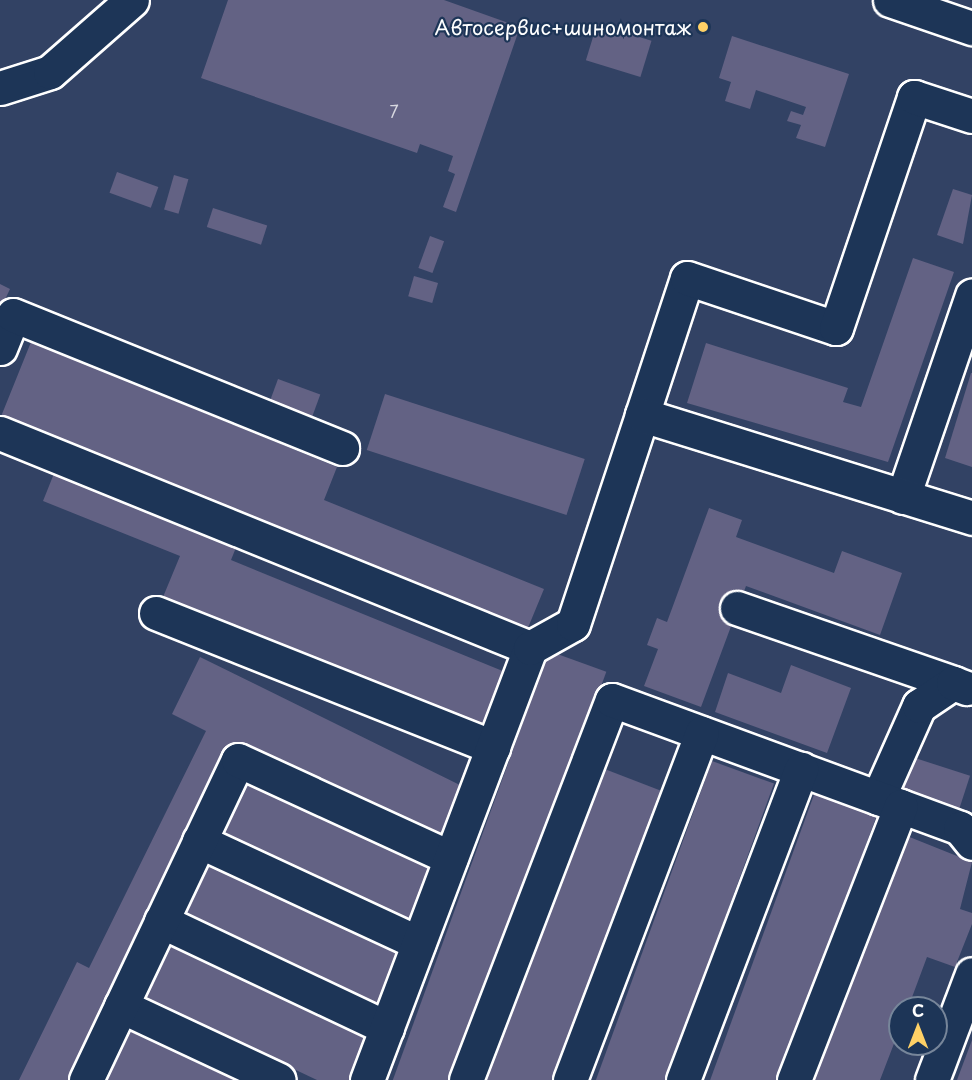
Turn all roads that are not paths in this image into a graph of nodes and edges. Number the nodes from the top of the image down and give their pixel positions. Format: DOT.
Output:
graph roads {
  1 [pos="132,0"];
  2 [pos="890,0"];
  3 [pos="972,28"];
  4 [pos="0,88"];
  5 [pos="972,116"];
  6 [pos="972,296"];
  7 [pos="0,348"];
  8 [pos="642,415"];
  9 [pos="0,433"];
  10 [pos="342,448"];
  11 [pos="903,496"];
  12 [pos="972,518"];
  13 [pos="738,608"];
  14 [pos="156,614"];
  15 [pos="530,648"];
  16 [pos="963,687"];
  17 [pos="702,734"];
  18 [pos="494,747"];
  19 [pos="801,770"];
  20 [pos="889,802"];
  21 [pos="200,841"];
  22 [pos="972,843"];
  23 [pos="451,858"];
  24 [pos="161,921"];
  25 [pos="419,943"];
  26 [pos="972,974"];
  27 [pos="121,1006"];
  28 [pos="387,1028"];
  29 [pos="86,1080"];
  30 [pos="279,1080"];
  31 [pos="367,1080"];
  32 [pos="466,1080"];
  33 [pos="570,1080"];
  34 [pos="683,1080"];
  35 [pos="794,1080"];
  36 [pos="932,1080"];
  1 -- 4 [label="street"];
  2 -- 3 [label="street"];
  5 -- 8 [label="street"];
  6 -- 11 [label="street"];
  7 -- 10 [label="street"];
  8 -- 11 [label="street"];
  8 -- 15 [label="street"];
  9 -- 15 [label="street"];
  11 -- 12 [label="street"];
  13 -- 16 [label="street"];
  14 -- 18 [label="street"];
  15 -- 18 [label="street"];
  16 -- 20 [label="street"];
  17 -- 19 [label="street"];
  17 -- 32 [label="street"];
  17 -- 33 [label="street"];
  18 -- 23 [label="street"];
  19 -- 20 [label="street"];
  19 -- 34 [label="street"];
  20 -- 22 [label="street"];
  20 -- 35 [label="street"];
  21 -- 23 [label="street"];
  21 -- 24 [label="street"];
  21 -- 25 [label="street"];
  23 -- 25 [label="street"];
  24 -- 27 [label="street"];
  24 -- 28 [label="street"];
  25 -- 28 [label="street"];
  26 -- 36 [label="street"];
  27 -- 29 [label="street"];
  27 -- 30 [label="street"];
  28 -- 31 [label="street"];
}
